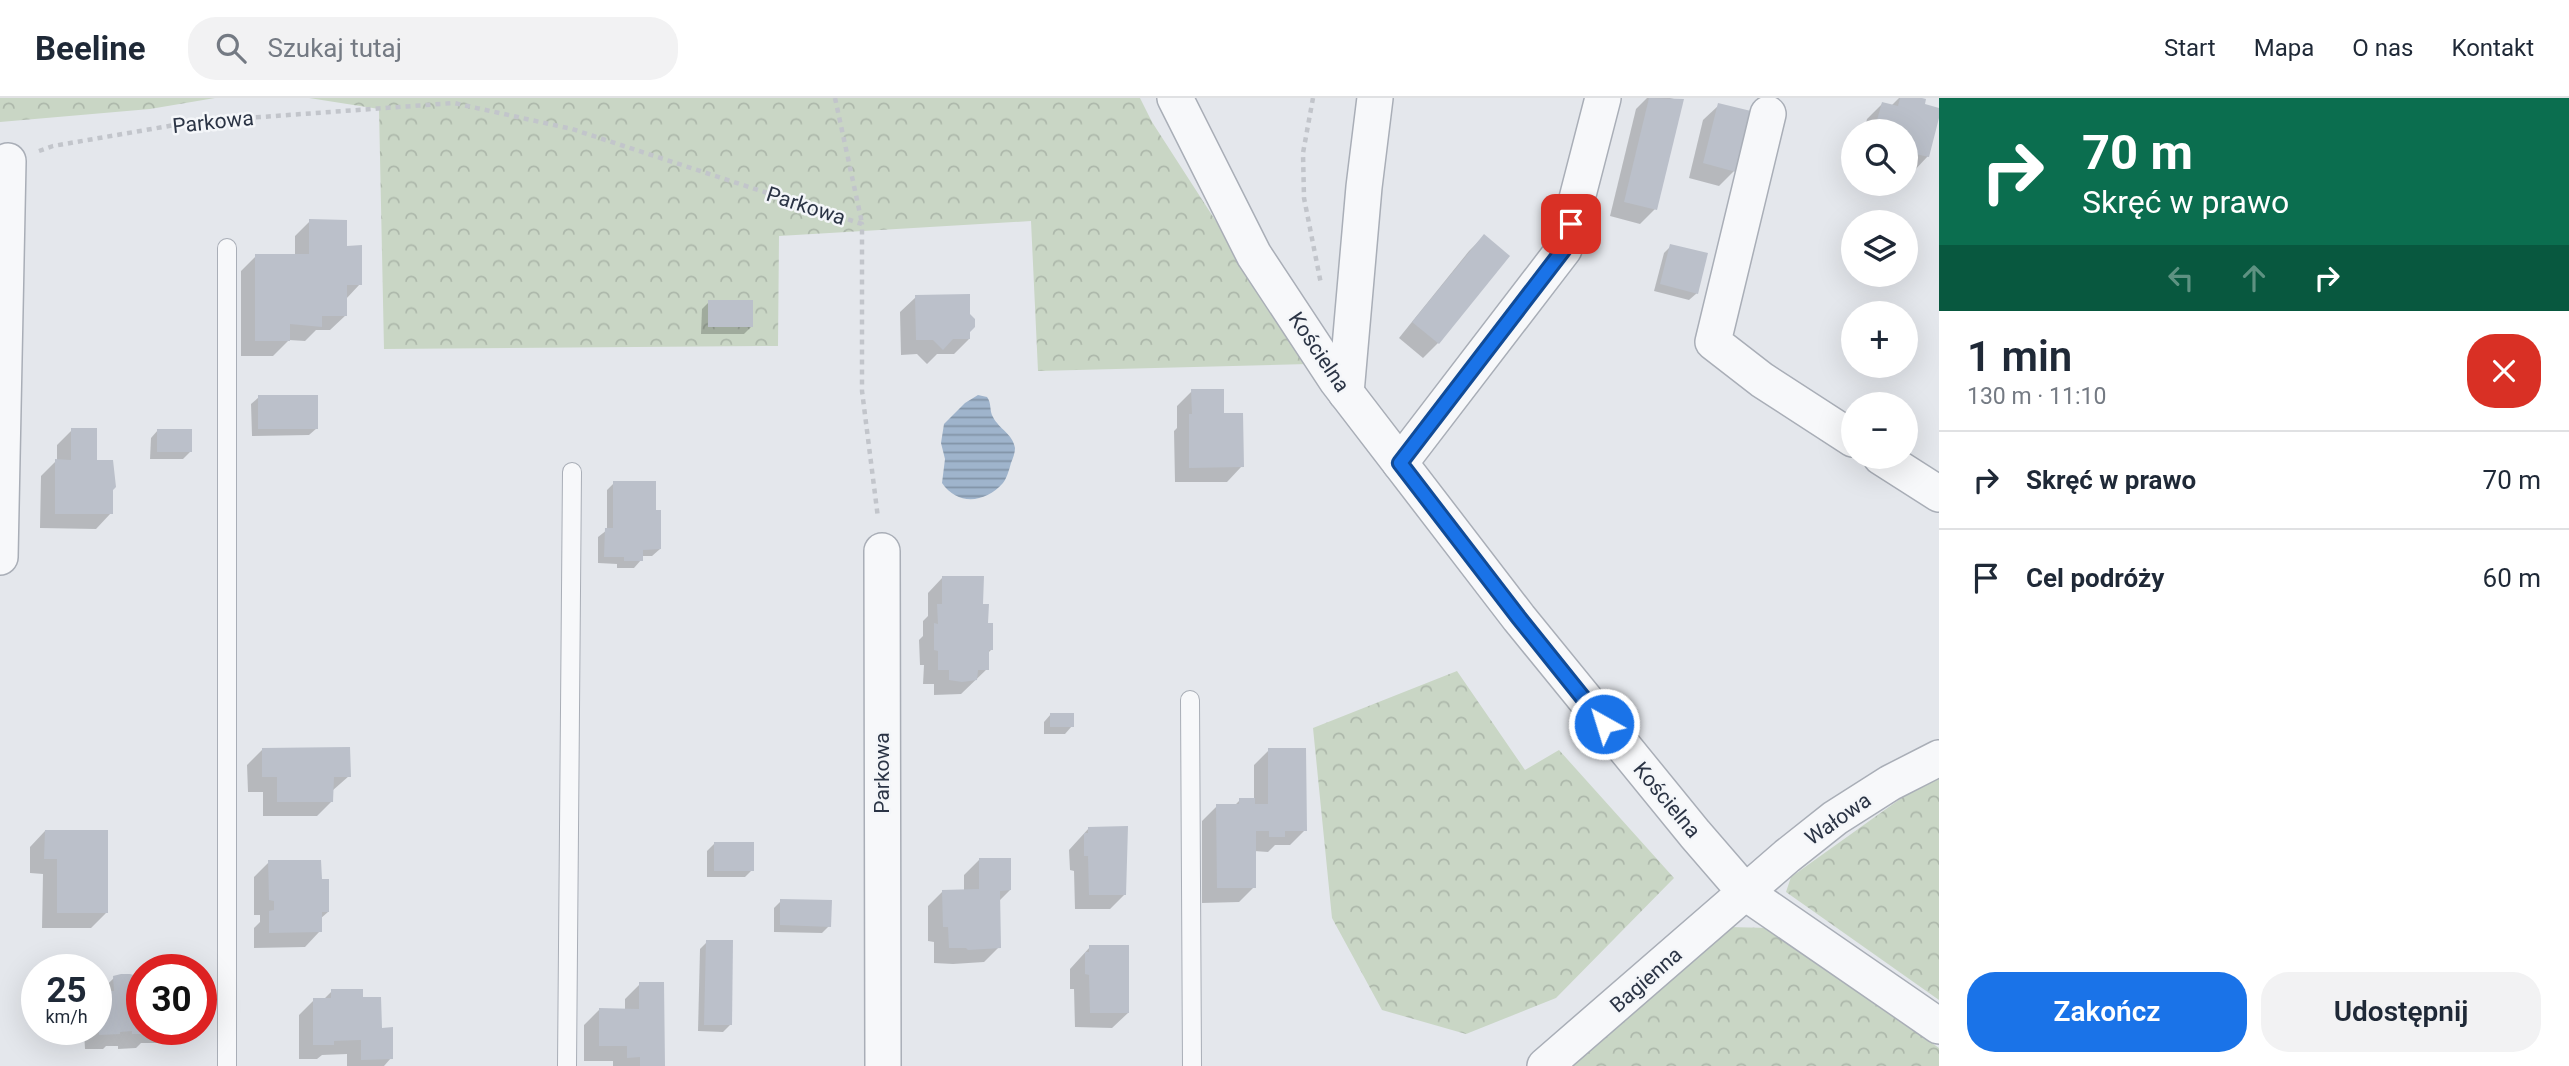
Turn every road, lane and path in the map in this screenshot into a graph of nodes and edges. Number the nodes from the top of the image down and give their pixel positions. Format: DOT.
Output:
graph roads {
  1 [pos="835,98"];
  2 [pos="1175,98"];
  3 [pos="1313,98"];
  4 [pos="1375,98"];
  5 [pos="1603,98"];
  6 [pos="1768,114"];
  7 [pos="8,161"];
  8 [pos="862,224"];
  9 [pos="226,248"];
  10 [pos="1321,288"];
  11 [pos="1346,393"];
  12 [pos="1841,431"];
  13 [pos="1400,463"];
  14 [pos="1900,469"];
  15 [pos="572,472"];
  16 [pos="1939,494"];
  17 [pos="881,551"];
  18 [pos="0,557"];
  19 [pos="1190,700"];
  20 [pos="1939,758"];
  21 [pos="1746,893"];
  22 [pos="1939,1026"];
  23 [pos="227,1066"];
  24 [pos="567,1066"];
  25 [pos="883,1066"];
  26 [pos="1192,1066"];
  27 [pos="1545,1066"];
  1 -- 8 [label="path"];
  2 -- 11 [label="street, Kościelna"];
  3 -- 10 [label="path"];
  4 -- 11 [label="street"];
  5 -- 13 [label="street"];
  6 -- 12 [label="street"];
  7 -- 8 [label="path, Parkowa"];
  7 -- 18 [label="street"];
  8 -- 17 [label="path, Parkowa"];
  9 -- 23 [label="lane"];
  11 -- 13 [label="street, Kościelna"];
  13 -- 21 [label="street, Kościelna"];
  14 -- 16 [label="street"];
  15 -- 24 [label="lane"];
  17 -- 25 [label="street, Parkowa"];
  19 -- 26 [label="lane"];
  20 -- 21 [label="street, Wałowa"];
  21 -- 22 [label="street, Kościelna"];
  21 -- 27 [label="street, Bagienna"];
}
